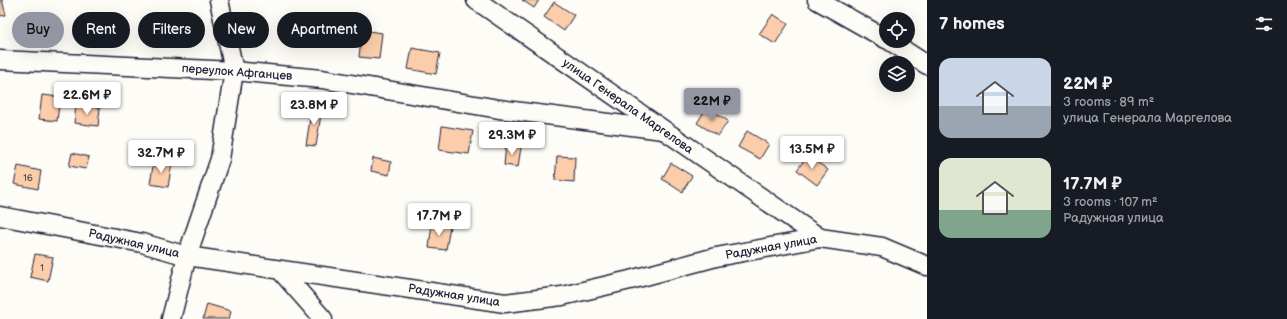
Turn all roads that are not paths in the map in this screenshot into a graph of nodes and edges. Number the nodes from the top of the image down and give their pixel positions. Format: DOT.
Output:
graph roads {
  1 [pos="218,0"];
  2 [pos="476,0"];
  3 [pos="817,0"];
  4 [pos="879,34"];
  5 [pos="901,48"];
  6 [pos="0,60"];
  7 [pos="927,65"];
  8 [pos="234,71"];
  9 [pos="662,130"];
  10 [pos="0,216"];
  11 [pos="820,238"];
  12 [pos="187,256"];
  13 [pos="927,266"];
  14 [pos="281,271"];
  15 [pos="172,319"];
  16 [pos="323,319"];
  1 -- 8 [label="street"];
  2 -- 9 [label="street, улица Генерала Маргелова"];
  3 -- 4 [label="street"];
  5 -- 7 [label="street"];
  6 -- 8 [label="street, переулок Афганцев"];
  8 -- 9 [label="street, переулок Афганцев"];
  8 -- 12 [label="street"];
  9 -- 11 [label="street, улица Генерала Маргелова"];
  10 -- 12 [label="street, Радужная улица"];
  11 -- 13 [label="street, Радужная улица"];
  11 -- 14 [label="street, Радужная улица"];
  12 -- 14 [label="street, Радужная улица"];
  12 -- 15 [label="street"];
  14 -- 16 [label="street"];
}
